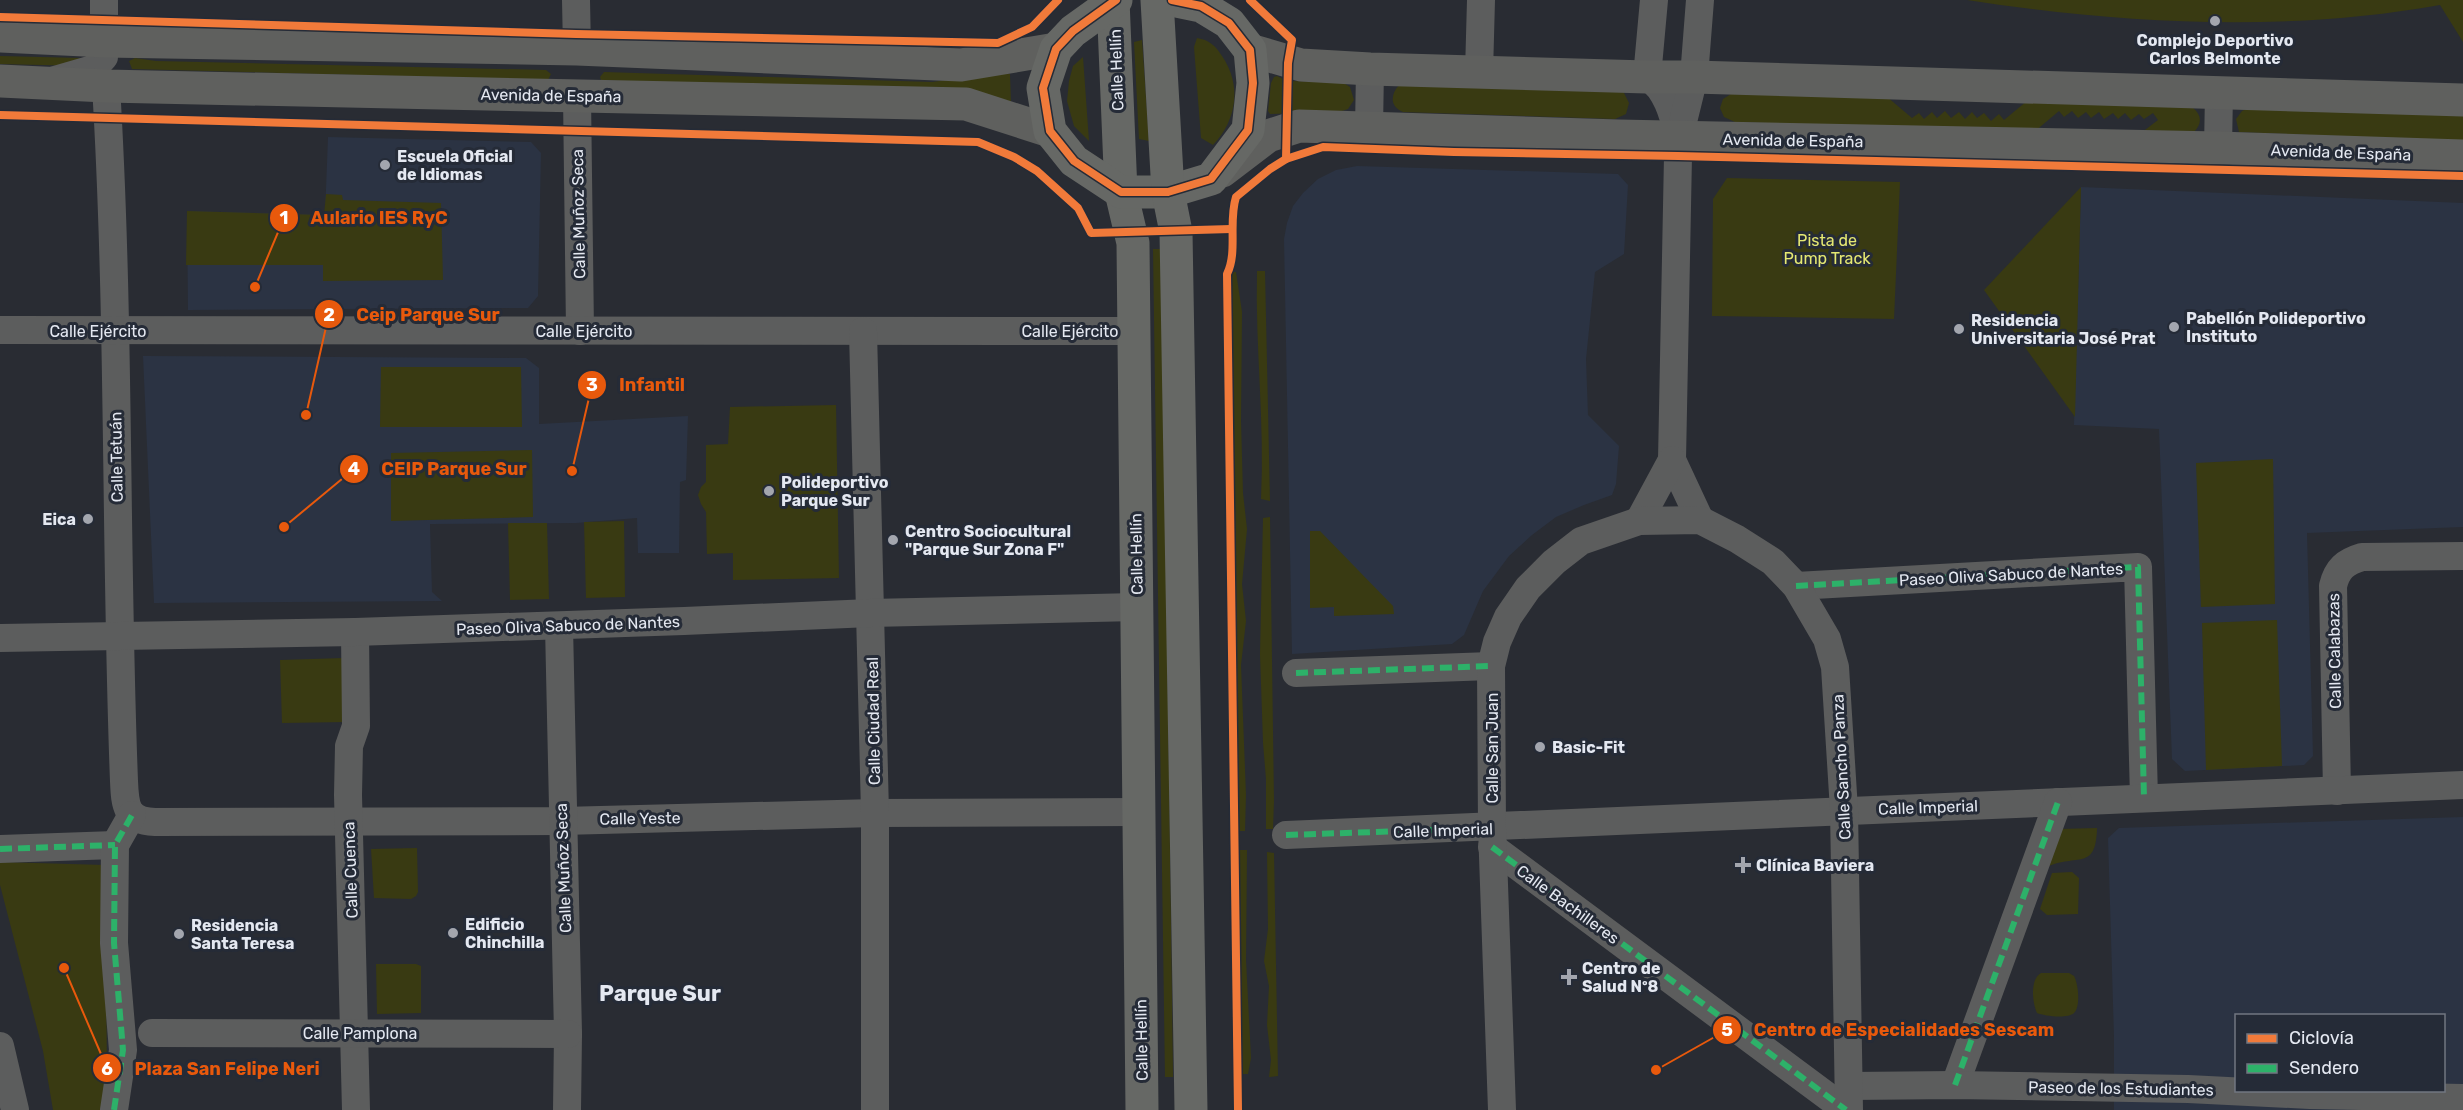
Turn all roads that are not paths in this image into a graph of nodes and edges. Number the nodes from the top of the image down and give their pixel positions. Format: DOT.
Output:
graph roads {
  1 [pos="104,0"];
  2 [pos="576,0"];
  3 [pos="1114,0"];
  4 [pos="1156,0"];
  5 [pos="1172,0"];
  6 [pos="1481,0"];
  7 [pos="1654,0"];
  8 [pos="1700,0"];
  9 [pos="0,36"];
  10 [pos="105,41"];
  11 [pos="578,49"];
  12 [pos="1056,50"];
  13 [pos="1250,51"];
  14 [pos="1370,69"];
  15 [pos="1479,73"];
  16 [pos="1647,77"];
  17 [pos="1694,77"];
  18 [pos="0,81"];
  19 [pos="48,83"];
  20 [pos="105,86"];
  21 [pos="2219,93"];
  22 [pos="577,96"];
  23 [pos="2463,100"];
  24 [pos="1369,129"];
  25 [pos="1050,131"];
  26 [pos="1679,138"];
  27 [pos="2218,148"];
  28 [pos="2463,156"];
  29 [pos="1211,179"];
  30 [pos="1121,192"];
  31 [pos="1168,192"];
  32 [pos="0,330"];
  33 [pos="114,331"];
  34 [pos="1132,331"];
  35 [pos="580,332"];
  36 [pos="863,332"];
  37 [pos="1672,460"];
  38 [pos="1700,520"];
  39 [pos="1639,521"];
  40 [pos="2463,556"];
  41 [pos="1796,586"];
  42 [pos="1137,607"];
  43 [pos="870,613"];
  44 [pos="559,626"];
  45 [pos="355,632"];
  46 [pos="118,636"];
  47 [pos="0,638"];
  48 [pos="1491,666"];
  49 [pos="1296,673"];
  50 [pos="2463,785"];
  51 [pos="2337,791"];
  52 [pos="2144,798"];
  53 [pos="2058,802"];
  54 [pos="1844,810"];
  55 [pos="1138,812"];
  56 [pos="875,813"];
  57 [pos="137,818"];
  58 [pos="562,820"];
  59 [pos="348,822"];
  60 [pos="1286,835"];
  61 [pos="1492,838"];
  62 [pos="115,845"];
  63 [pos="0,849"];
  64 [pos="354,1032"];
  65 [pos="152,1033"];
  66 [pos="568,1034"];
  67 [pos="0,1046"];
  68 [pos="1955,1085"];
  69 [pos="2463,1098"];
  70 [pos="2182,1100"];
  71 [pos="1849,1102"];
  72 [pos="15,1110"];
  73 [pos="114,1110"];
  74 [pos="356,1110"];
  75 [pos="567,1110"];
  76 [pos="875,1110"];
  77 [pos="1142,1110"];
  78 [pos="1191,1110"];
  79 [pos="1502,1110"];
  1 -- 10 [label="street"];
  2 -- 11 [label="street"];
  3 -- 12 [label="main road"];
  3 -- 30 [label="main road, Calle Hellín"];
  4 -- 31 [label="main road"];
  5 -- 13 [label="main road"];
  6 -- 15 [label="street"];
  7 -- 16 [label="street"];
  8 -- 17 [label="street"];
  9 -- 10 [label="main road"];
  10 -- 11 [label="main road"];
  10 -- 19 [label="street, Avenida de España"];
  11 -- 12 [label="main road"];
  12 -- 25 [label="main road"];
  13 -- 14 [label="main road"];
  13 -- 29 [label="main road"];
  14 -- 15 [label="main road"];
  14 -- 24 [label="street"];
  15 -- 16 [label="main road"];
  16 -- 17 [label="main road"];
  16 -- 26 [label="street"];
  17 -- 21 [label="main road"];
  17 -- 26 [label="street"];
  18 -- 19 [label="main road, Avenida de España"];
  19 -- 20 [label="main road, Avenida de España"];
  20 -- 22 [label="main road, Avenida de España"];
  20 -- 33 [label="street, Calle Tetuán"];
  21 -- 23 [label="main road"];
  21 -- 27 [label="street"];
  22 -- 25 [label="main road, Avenida de España"];
  22 -- 35 [label="street, Calle Muñoz Seca"];
  24 -- 26 [label="main road, Avenida de España"];
  24 -- 29 [label="main road, Avenida de España"];
  25 -- 30 [label="main road"];
  26 -- 27 [label="main road, Avenida de España"];
  26 -- 37 [label="street"];
  27 -- 28 [label="main road, Avenida de España"];
  29 -- 31 [label="main road, Avenida de España"];
  30 -- 31 [label="main road, Avenida de España"];
  30 -- 34 [label="main road, Calle Hellín"];
  31 -- 78 [label="main road"];
  32 -- 33 [label="street, Calle Ejército"];
  33 -- 35 [label="street, Calle Ejército"];
  33 -- 46 [label="street, Calle Tetuán"];
  34 -- 36 [label="street, Calle Ejército"];
  34 -- 42 [label="main road, Calle Hellín"];
  35 -- 36 [label="street, Calle Ejército"];
  36 -- 43 [label="street, Calle Ciudad Real"];
  37 -- 38 [label="street"];
  37 -- 39 [label="street"];
  38 -- 39 [label="street, Calle San Juan"];
  38 -- 41 [label="street, Calle Sancho Panza"];
  39 -- 48 [label="street, Calle San Juan"];
  40 -- 51 [label="street, Calle Calabazas"];
  41 -- 52 [label="street, Paseo Oliva Sabuco de Nantes"];
  41 -- 54 [label="street, Calle Sancho Panza"];
  42 -- 43 [label="street, Paseo Oliva Sabuco de Nantes"];
  42 -- 55 [label="main road, Calle Hellín"];
  43 -- 44 [label="street, Paseo Oliva Sabuco de Nantes"];
  43 -- 56 [label="street, Calle Ciudad Real"];
  44 -- 45 [label="street, Paseo Oliva Sabuco de Nantes"];
  44 -- 58 [label="street, Calle Muñoz Seca"];
  45 -- 46 [label="street, Paseo Oliva Sabuco de Nantes"];
  45 -- 59 [label="street, Calle Cuenca"];
  46 -- 47 [label="street, Paseo Oliva Sabuco de Nantes"];
  46 -- 57 [label="street, Calle Tetuán"];
  48 -- 49 [label="street"];
  48 -- 61 [label="street, Calle San Juan"];
  50 -- 51 [label="street, Calle Imperial"];
  51 -- 52 [label="street, Calle Imperial"];
  52 -- 53 [label="street, Calle Imperial"];
  53 -- 54 [label="street, Calle Imperial"];
  53 -- 68 [label="street"];
  54 -- 61 [label="street, Calle Imperial"];
  54 -- 71 [label="street, Calle Sancho Panza"];
  55 -- 56 [label="street, Calle Yeste"];
  55 -- 77 [label="main road, Calle Hellín"];
  56 -- 58 [label="street, Calle Yeste"];
  56 -- 76 [label="street, Calle Ciudad Real"];
  57 -- 59 [label="street, Calle Yeste"];
  57 -- 62 [label="street"];
  58 -- 59 [label="street, Calle Yeste"];
  58 -- 66 [label="street, Calle Muñoz Seca"];
  59 -- 64 [label="street, Calle Cuenca"];
  60 -- 61 [label="street, Calle Imperial"];
  61 -- 71 [label="street, Calle Bachilleres"];
  61 -- 79 [label="street, Calle San Juan"];
  62 -- 63 [label="street"];
  62 -- 73 [label="street"];
  64 -- 65 [label="street, Calle Pamplona"];
  64 -- 66 [label="street, Calle Pamplona"];
  64 -- 74 [label="street, Calle Cuenca"];
  66 -- 75 [label="street, Calle Muñoz Seca"];
  67 -- 72 [label="street"];
  68 -- 70 [label="street, Paseo de los Estudiantes"];
  68 -- 71 [label="street, Paseo de los Estudiantes"];
  69 -- 70 [label="street, Paseo de los Estudiantes"];
}
